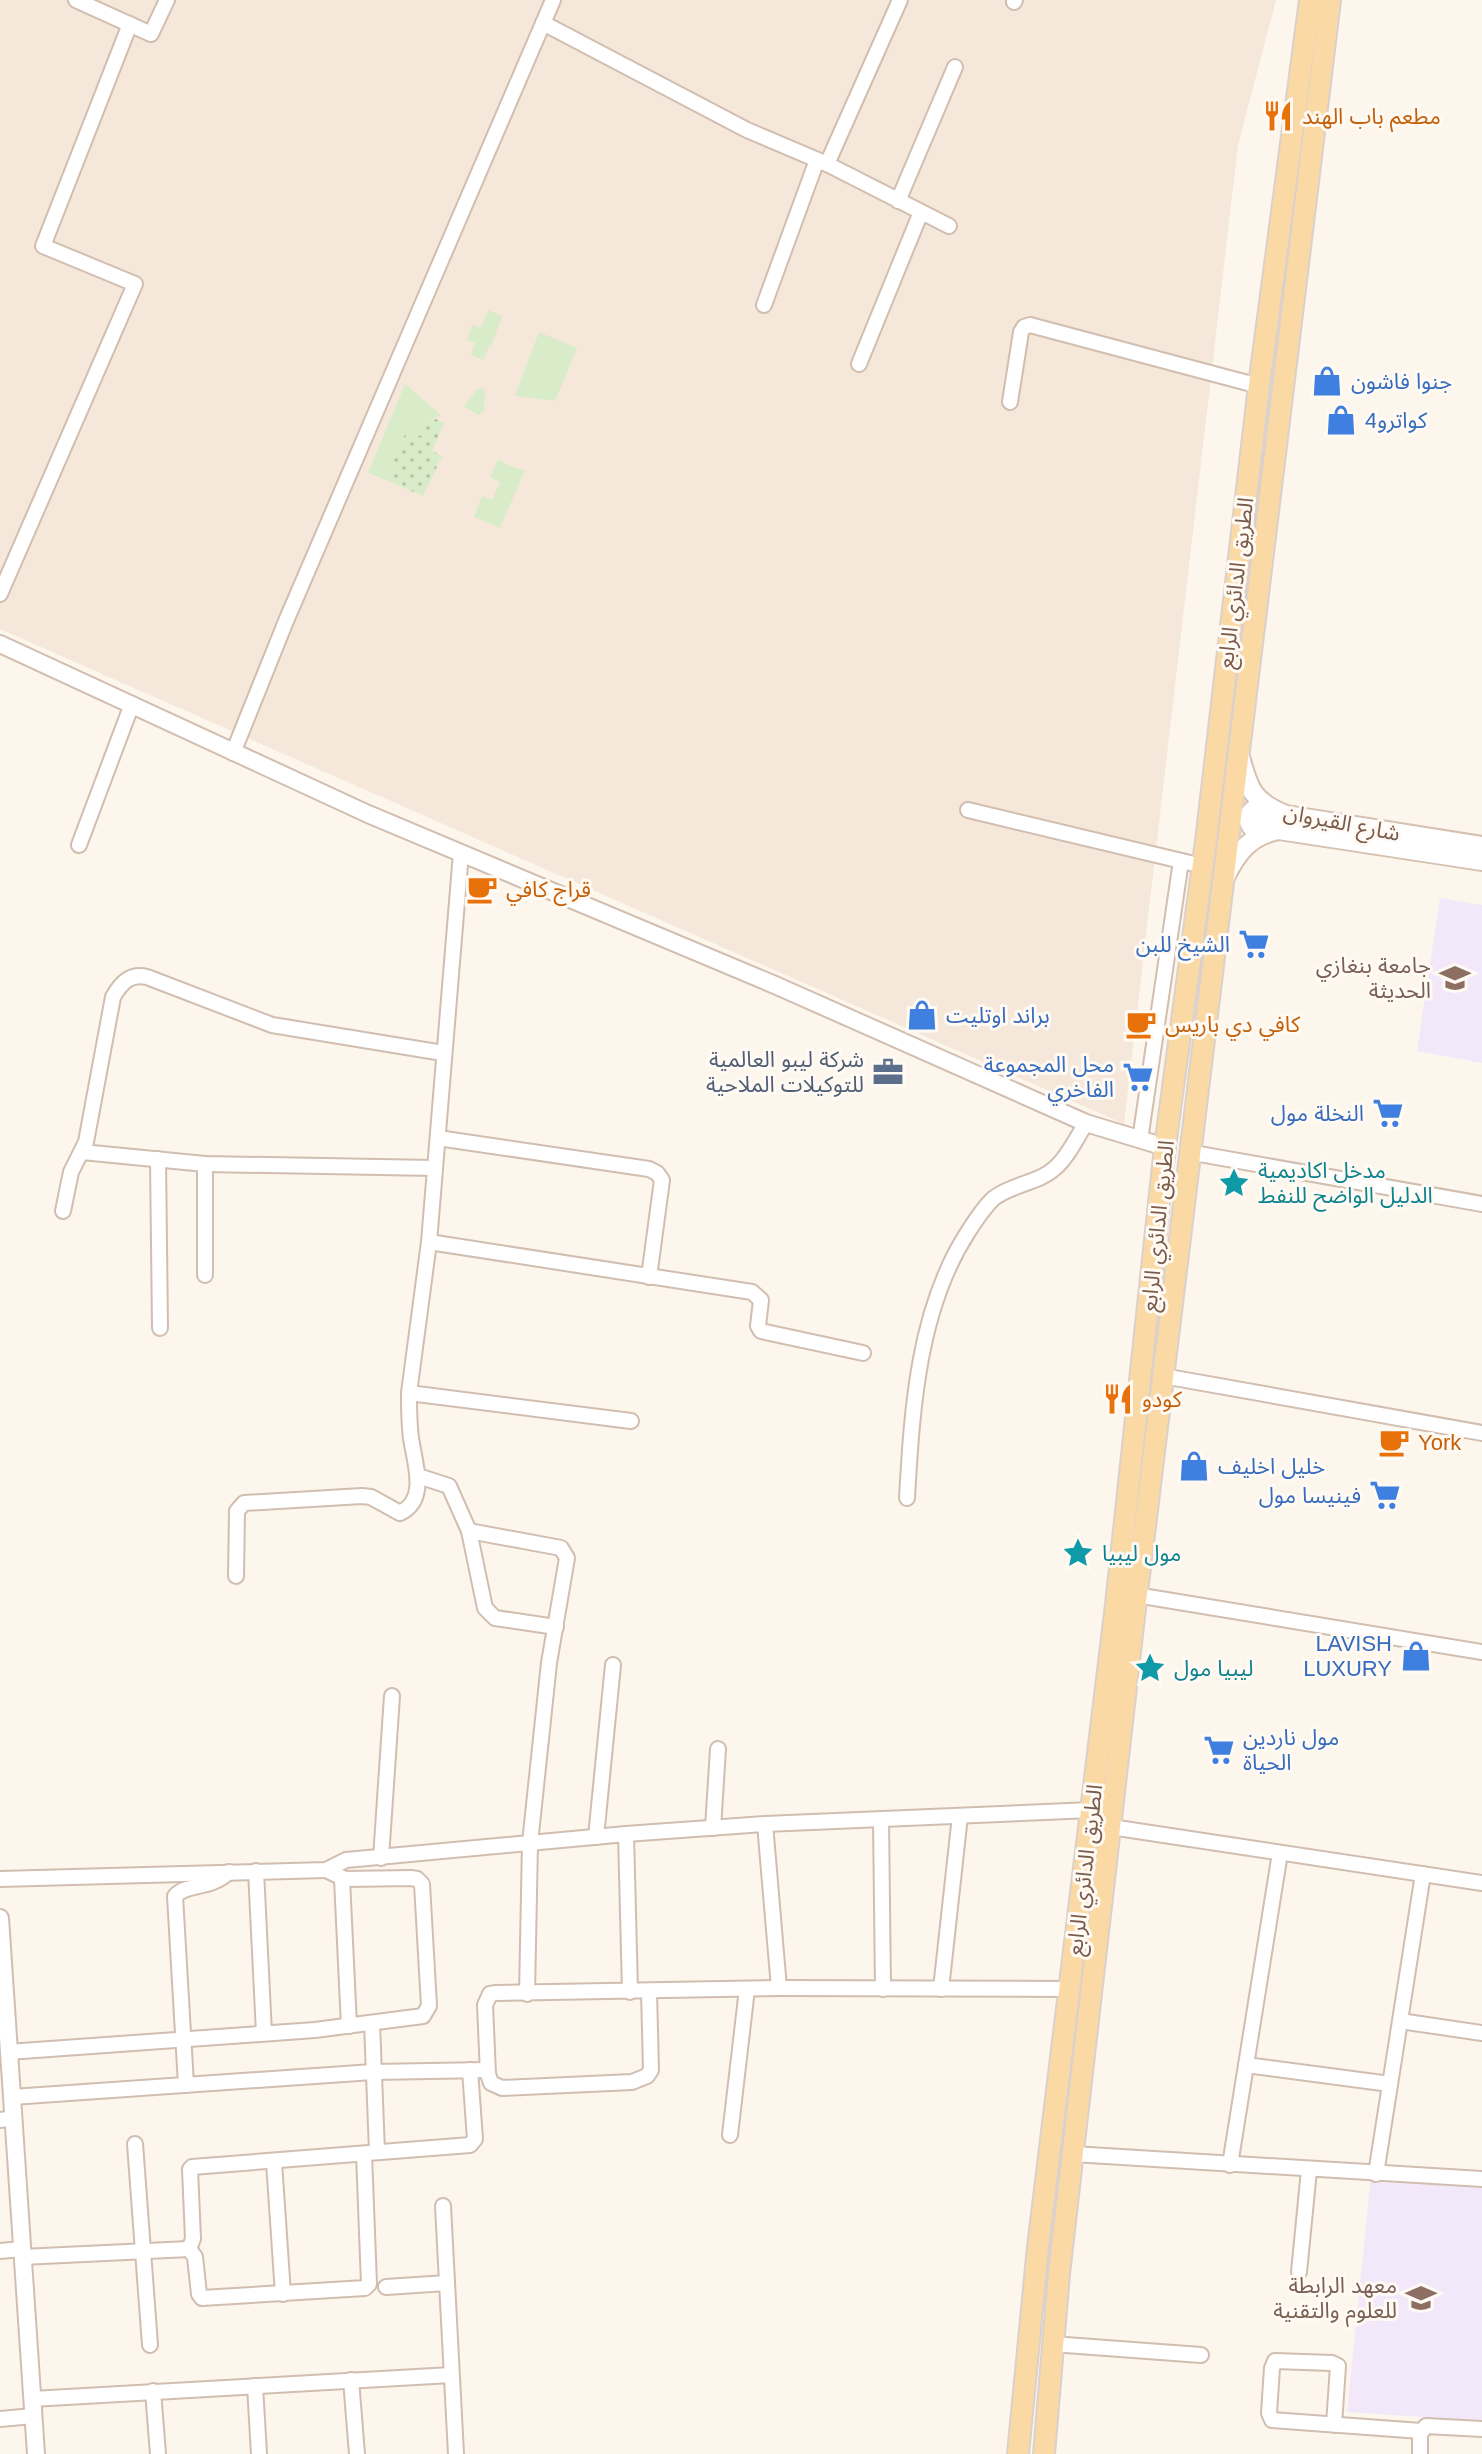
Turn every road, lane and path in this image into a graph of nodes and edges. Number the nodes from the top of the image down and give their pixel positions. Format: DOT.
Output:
graph roads {
  1 [pos="76,0"];
  2 [pos="167,0"];
  3 [pos="553,0"];
  4 [pos="900,0"];
  5 [pos="1310,0"];
  6 [pos="1330,0"];
  7 [pos="543,23"];
  8 [pos="130,24"];
  9 [pos="955,67"];
  10 [pos="822,162"];
  11 [pos="898,201"];
  12 [pos="921,212"];
  13 [pos="949,226"];
  14 [pos="764,305"];
  15 [pos="859,364"];
  16 [pos="1259,386"];
  17 [pos="1010,402"];
  18 [pos="0,594"];
  19 [pos="0,644"];
  20 [pos="132,704"];
  21 [pos="1238,750"];
  22 [pos="233,753"];
  23 [pos="968,810"];
  24 [pos="1282,823"];
  25 [pos="79,845"];
  26 [pos="1482,846"];
  27 [pos="461,853"];
  28 [pos="1181,861"];
  29 [pos="1482,861"];
  30 [pos="1203,865"];
  31 [pos="1224,879"];
  32 [pos="443,1053"];
  33 [pos="1086,1123"];
  34 [pos="438,1138"];
  35 [pos="1140,1140"];
  36 [pos="1165,1147"];
  37 [pos="82,1152"];
  38 [pos="1188,1152"];
  39 [pos="158,1159"];
  40 [pos="205,1164"];
  41 [pos="435,1168"];
  42 [pos="1482,1204"];
  43 [pos="63,1211"];
  44 [pos="429,1242"];
  45 [pos="205,1275"];
  46 [pos="649,1277"];
  47 [pos="160,1328"];
  48 [pos="863,1353"];
  49 [pos="1163,1376"];
  50 [pos="409,1393"];
  51 [pos="631,1421"];
  52 [pos="1482,1433"];
  53 [pos="418,1476"];
  54 [pos="907,1498"];
  55 [pos="469,1531"];
  56 [pos="236,1576"];
  57 [pos="1136,1595"];
  58 [pos="556,1627"];
  59 [pos="1482,1652"];
  60 [pos="613,1665"];
  61 [pos="392,1696"];
  62 [pos="718,1749"];
  63 [pos="1091,1810"];
  64 [pos="960,1816"];
  65 [pos="881,1819"];
  66 [pos="765,1824"];
  67 [pos="1111,1827"];
  68 [pos="713,1828"];
  69 [pos="626,1834"];
  70 [pos="596,1837"];
  71 [pos="530,1843"];
  72 [pos="1280,1853"];
  73 [pos="381,1858"];
  74 [pos="326,1870"];
  75 [pos="256,1871"];
  76 [pos="229,1872"];
  77 [pos="1423,1874"];
  78 [pos="0,1879"];
  79 [pos="342,1879"];
  80 [pos="1482,1883"];
  81 [pos="1081,1899"];
  82 [pos="1102,1901"];
  83 [pos="0,1918"];
  84 [pos="2,1980"];
  85 [pos="779,1988"];
  86 [pos="747,1989"];
  87 [pos="883,1989"];
  88 [pos="941,1989"];
  89 [pos="1069,1989"];
  90 [pos="649,1991"];
  91 [pos="630,1992"];
  92 [pos="527,1994"];
  93 [pos="1400,2021"];
  94 [pos="372,2023"];
  95 [pos="349,2026"];
  96 [pos="264,2033"];
  97 [pos="1482,2033"];
  98 [pos="183,2038"];
  99 [pos="5,2045"];
  100 [pos="1246,2065"];
  101 [pos="470,2070"];
  102 [pos="487,2070"];
  103 [pos="373,2072"];
  104 [pos="1390,2084"];
  105 [pos="186,2085"];
  106 [pos="12,2097"];
  107 [pos="7,2119"];
  108 [pos="730,2135"];
  109 [pos="135,2144"];
  110 [pos="371,2153"];
  111 [pos="1073,2154"];
  112 [pos="274,2162"];
  113 [pos="1230,2165"];
  114 [pos="1309,2170"];
  115 [pos="1376,2174"];
  116 [pos="1482,2179"];
  117 [pos="443,2206"];
  118 [pos="189,2249"];
  119 [pos="0,2251"];
  120 [pos="143,2252"];
  121 [pos="21,2253"];
  122 [pos="1299,2272"];
  123 [pos="447,2283"];
  124 [pos="386,2287"];
  125 [pos="283,2294"];
  126 [pos="1052,2344"];
  127 [pos="150,2345"];
  128 [pos="1201,2355"];
  129 [pos="451,2375"];
  130 [pos="351,2380"];
  131 [pos="255,2386"];
  132 [pos="153,2391"];
  133 [pos="32,2408"];
  134 [pos="0,2419"];
  135 [pos="1334,2425"];
  136 [pos="1482,2429"];
  137 [pos="1421,2431"];
  138 [pos="36,2454"];
  139 [pos="158,2454"];
  140 [pos="259,2454"];
  141 [pos="357,2454"];
  142 [pos="456,2454"];
  143 [pos="1018,2454"];
  144 [pos="1044,2454"];
  145 [pos="1420,2454"];
  1 -- 8 [label="street"];
  2 -- 8 [label="street"];
  3 -- 7 [label="street"];
  4 -- 10 [label="street"];
  5 -- 16 [label="main road, الطريق الدائري الرابع"];
  6 -- 21 [label="main road, الطريق الدائري الرابع"];
  7 -- 10 [label="street"];
  7 -- 22 [label="street"];
  8 -- 18 [label="street"];
  9 -- 11 [label="street"];
  10 -- 11 [label="street"];
  10 -- 14 [label="street"];
  11 -- 12 [label="street"];
  12 -- 13 [label="street"];
  12 -- 15 [label="street"];
  16 -- 17 [label="street"];
  16 -- 30 [label="main road, الطريق الدائري الرابع"];
  19 -- 20 [label="street"];
  20 -- 22 [label="street"];
  20 -- 25 [label="street"];
  21 -- 24 [label="main road, شارع القيروان"];
  21 -- 31 [label="main road, الطريق الدائري الرابع"];
  22 -- 27 [label="street"];
  23 -- 28 [label="street"];
  24 -- 26 [label="main road, شارع القيروان"];
  24 -- 29 [label="main road, شارع القيروان"];
  24 -- 31 [label="main road, شارع القيروان"];
  27 -- 32 [label="street"];
  27 -- 33 [label="street"];
  28 -- 30 [label="street"];
  28 -- 35 [label="street"];
  30 -- 36 [label="main road, الطريق الدائري الرابع"];
  31 -- 38 [label="main road, الطريق الدائري الرابع"];
  32 -- 34 [label="street"];
  32 -- 37 [label="street"];
  33 -- 35 [label="street"];
  33 -- 54 [label="street"];
  34 -- 41 [label="street"];
  34 -- 46 [label="street"];
  35 -- 36 [label="street"];
  36 -- 63 [label="main road, الطريق الدائري الرابع"];
  37 -- 39 [label="street"];
  37 -- 43 [label="street"];
  38 -- 42 [label="street"];
  38 -- 49 [label="main road, الطريق الدائري الرابع"];
  39 -- 40 [label="street"];
  39 -- 47 [label="street"];
  40 -- 41 [label="street"];
  40 -- 45 [label="street"];
  41 -- 44 [label="street"];
  44 -- 46 [label="street"];
  44 -- 50 [label="street"];
  46 -- 48 [label="street"];
  49 -- 52 [label="street"];
  49 -- 57 [label="main road, الطريق الدائري الرابع"];
  50 -- 51 [label="street"];
  50 -- 53 [label="street"];
  53 -- 55 [label="street"];
  53 -- 56 [label="street"];
  55 -- 58 [label="street"];
  55 -- 58 [label="street"];
  57 -- 59 [label="street"];
  57 -- 67 [label="main road, الطريق الدائري الرابع"];
  58 -- 71 [label="street"];
  60 -- 70 [label="street"];
  61 -- 73 [label="street"];
  62 -- 68 [label="street"];
  63 -- 64 [label="street"];
  63 -- 81 [label="main road, الطريق الدائري الرابع"];
  64 -- 65 [label="street"];
  64 -- 88 [label="street"];
  65 -- 66 [label="street"];
  65 -- 87 [label="street"];
  66 -- 68 [label="street"];
  66 -- 85 [label="street"];
  67 -- 72 [label="street"];
  67 -- 82 [label="main road, الطريق الدائري الرابع"];
  68 -- 69 [label="street"];
  69 -- 70 [label="street"];
  69 -- 91 [label="street"];
  70 -- 71 [label="street"];
  71 -- 73 [label="street"];
  71 -- 92 [label="street"];
  72 -- 77 [label="street"];
  72 -- 100 [label="street"];
  73 -- 74 [label="street"];
  74 -- 75 [label="street"];
  74 -- 79 [label="street"];
  75 -- 76 [label="street"];
  75 -- 96 [label="street"];
  76 -- 78 [label="street"];
  76 -- 98 [label="street"];
  77 -- 80 [label="street"];
  77 -- 93 [label="street"];
  79 -- 94 [label="street"];
  79 -- 95 [label="street"];
  81 -- 82 [label="main road"];
  81 -- 89 [label="main road, الطريق الدائري الرابع"];
  82 -- 111 [label="main road, الطريق الدائري الرابع"];
  83 -- 84 [label="street"];
  84 -- 99 [label="street"];
  85 -- 86 [label="street"];
  85 -- 87 [label="street"];
  86 -- 90 [label="street"];
  86 -- 108 [label="street"];
  87 -- 88 [label="street"];
  88 -- 89 [label="street"];
  89 -- 143 [label="main road, الطريق الدائري الرابع"];
  90 -- 91 [label="street"];
  90 -- 102 [label="street"];
  91 -- 92 [label="street"];
  92 -- 102 [label="street"];
  93 -- 97 [label="street"];
  93 -- 104 [label="street"];
  94 -- 95 [label="street"];
  94 -- 103 [label="street"];
  95 -- 96 [label="street"];
  96 -- 98 [label="street"];
  98 -- 99 [label="street"];
  98 -- 105 [label="street"];
  99 -- 106 [label="street"];
  100 -- 104 [label="street"];
  100 -- 113 [label="street"];
  101 -- 102 [label="street"];
  101 -- 103 [label="street"];
  101 -- 110 [label="street"];
  103 -- 105 [label="street"];
  103 -- 110 [label="street"];
  104 -- 115 [label="street"];
  105 -- 106 [label="street"];
  106 -- 107 [label="street"];
  107 -- 121 [label="street"];
  109 -- 120 [label="street"];
  110 -- 112 [label="street"];
  110 -- 125 [label="street"];
  111 -- 113 [label="street"];
  111 -- 126 [label="main road, الطريق الدائري الرابع"];
  112 -- 118 [label="street"];
  112 -- 125 [label="street"];
  113 -- 114 [label="street"];
  114 -- 115 [label="street"];
  114 -- 122 [label="street"];
  115 -- 116 [label="street"];
  117 -- 123 [label="street"];
  118 -- 120 [label="street"];
  118 -- 125 [label="street"];
  119 -- 121 [label="street"];
  120 -- 121 [label="street"];
  120 -- 127 [label="street"];
  121 -- 133 [label="street"];
  123 -- 124 [label="street"];
  123 -- 129 [label="street"];
  126 -- 128 [label="street"];
  126 -- 144 [label="main road, الطريق الدائري الرابع"];
  129 -- 130 [label="street"];
  129 -- 142 [label="street"];
  130 -- 131 [label="street"];
  130 -- 141 [label="street"];
  131 -- 132 [label="street"];
  131 -- 140 [label="street"];
  132 -- 133 [label="street"];
  132 -- 139 [label="street"];
  133 -- 134 [label="street"];
  133 -- 138 [label="street"];
  135 -- 135 [label="street"];
  135 -- 137 [label="street"];
  136 -- 137 [label="street"];
  137 -- 145 [label="street"];
}
